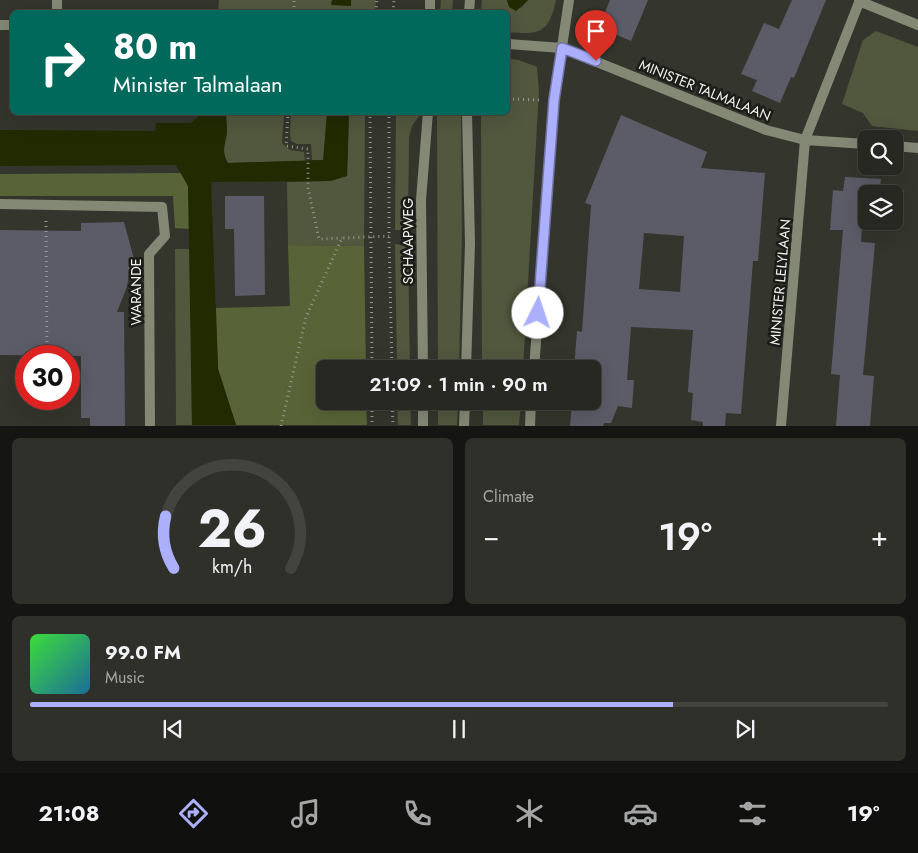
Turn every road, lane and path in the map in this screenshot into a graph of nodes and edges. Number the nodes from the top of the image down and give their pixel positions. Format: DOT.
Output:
graph roads {
  1 [pos="569,0"];
  2 [pos="859,1"];
  3 [pos="918,25"];
  4 [pos="510,44"];
  5 [pos="562,48"];
  6 [pos="510,99"];
  7 [pos="554,100"];
  8 [pos="288,115"];
  9 [pos="370,115"];
  10 [pos="389,115"];
  11 [pos="428,115"];
  12 [pos="467,115"];
  13 [pos="805,140"];
  14 [pos="858,143"];
  15 [pos="903,147"];
  16 [pos="918,148"];
  17 [pos="0,204"];
  18 [pos="46,205"];
  19 [pos="389,236"];
  20 [pos="370,237"];
  21 [pos="342,238"];
  22 [pos="47,345"];
  23 [pos="372,360"];
  24 [pos="392,360"];
  25 [pos="422,360"];
  26 [pos="466,360"];
  27 [pos="535,360"];
  28 [pos="372,410"];
  29 [pos="392,410"];
  30 [pos="423,410"];
  31 [pos="465,410"];
  32 [pos="531,410"];
  33 [pos="150,426"];
  34 [pos="282,426"];
  35 [pos="372,426"];
  36 [pos="393,426"];
  37 [pos="423,426"];
  38 [pos="464,426"];
  39 [pos="530,426"];
  40 [pos="782,426"];
  1 -- 5 [label="street"];
  2 -- 3 [label="street"];
  2 -- 13 [label="street"];
  4 -- 5 [label="street, MINISTER TALMALAAN"];
  5 -- 7 [label="street"];
  5 -- 13 [label="street, MINISTER TALMALAAN"];
  6 -- 7 [label="path"];
  7 -- 27 [label="street"];
  8 -- 21 [label="path"];
  9 -- 20 [label="path"];
  10 -- 19 [label="path, SCHAAPWEG"];
  11 -- 25 [label="street, SCHAAPWEG"];
  12 -- 26 [label="street"];
  13 -- 14 [label="street, MINISTER TALMALAAN"];
  13 -- 40 [label="street, MINISTER LELYLAAN"];
  15 -- 16 [label="street"];
  17 -- 18 [label="street, WARANDE"];
  18 -- 22 [label="path"];
  18 -- 33 [label="street, WARANDE"];
  19 -- 20 [label="path"];
  19 -- 24 [label="path, SCHAAPWEG"];
  20 -- 21 [label="path"];
  20 -- 23 [label="path"];
  21 -- 34 [label="path"];
  28 -- 35 [label="path"];
  29 -- 36 [label="path"];
  30 -- 37 [label="street"];
  31 -- 38 [label="street"];
  32 -- 39 [label="street"];
}
